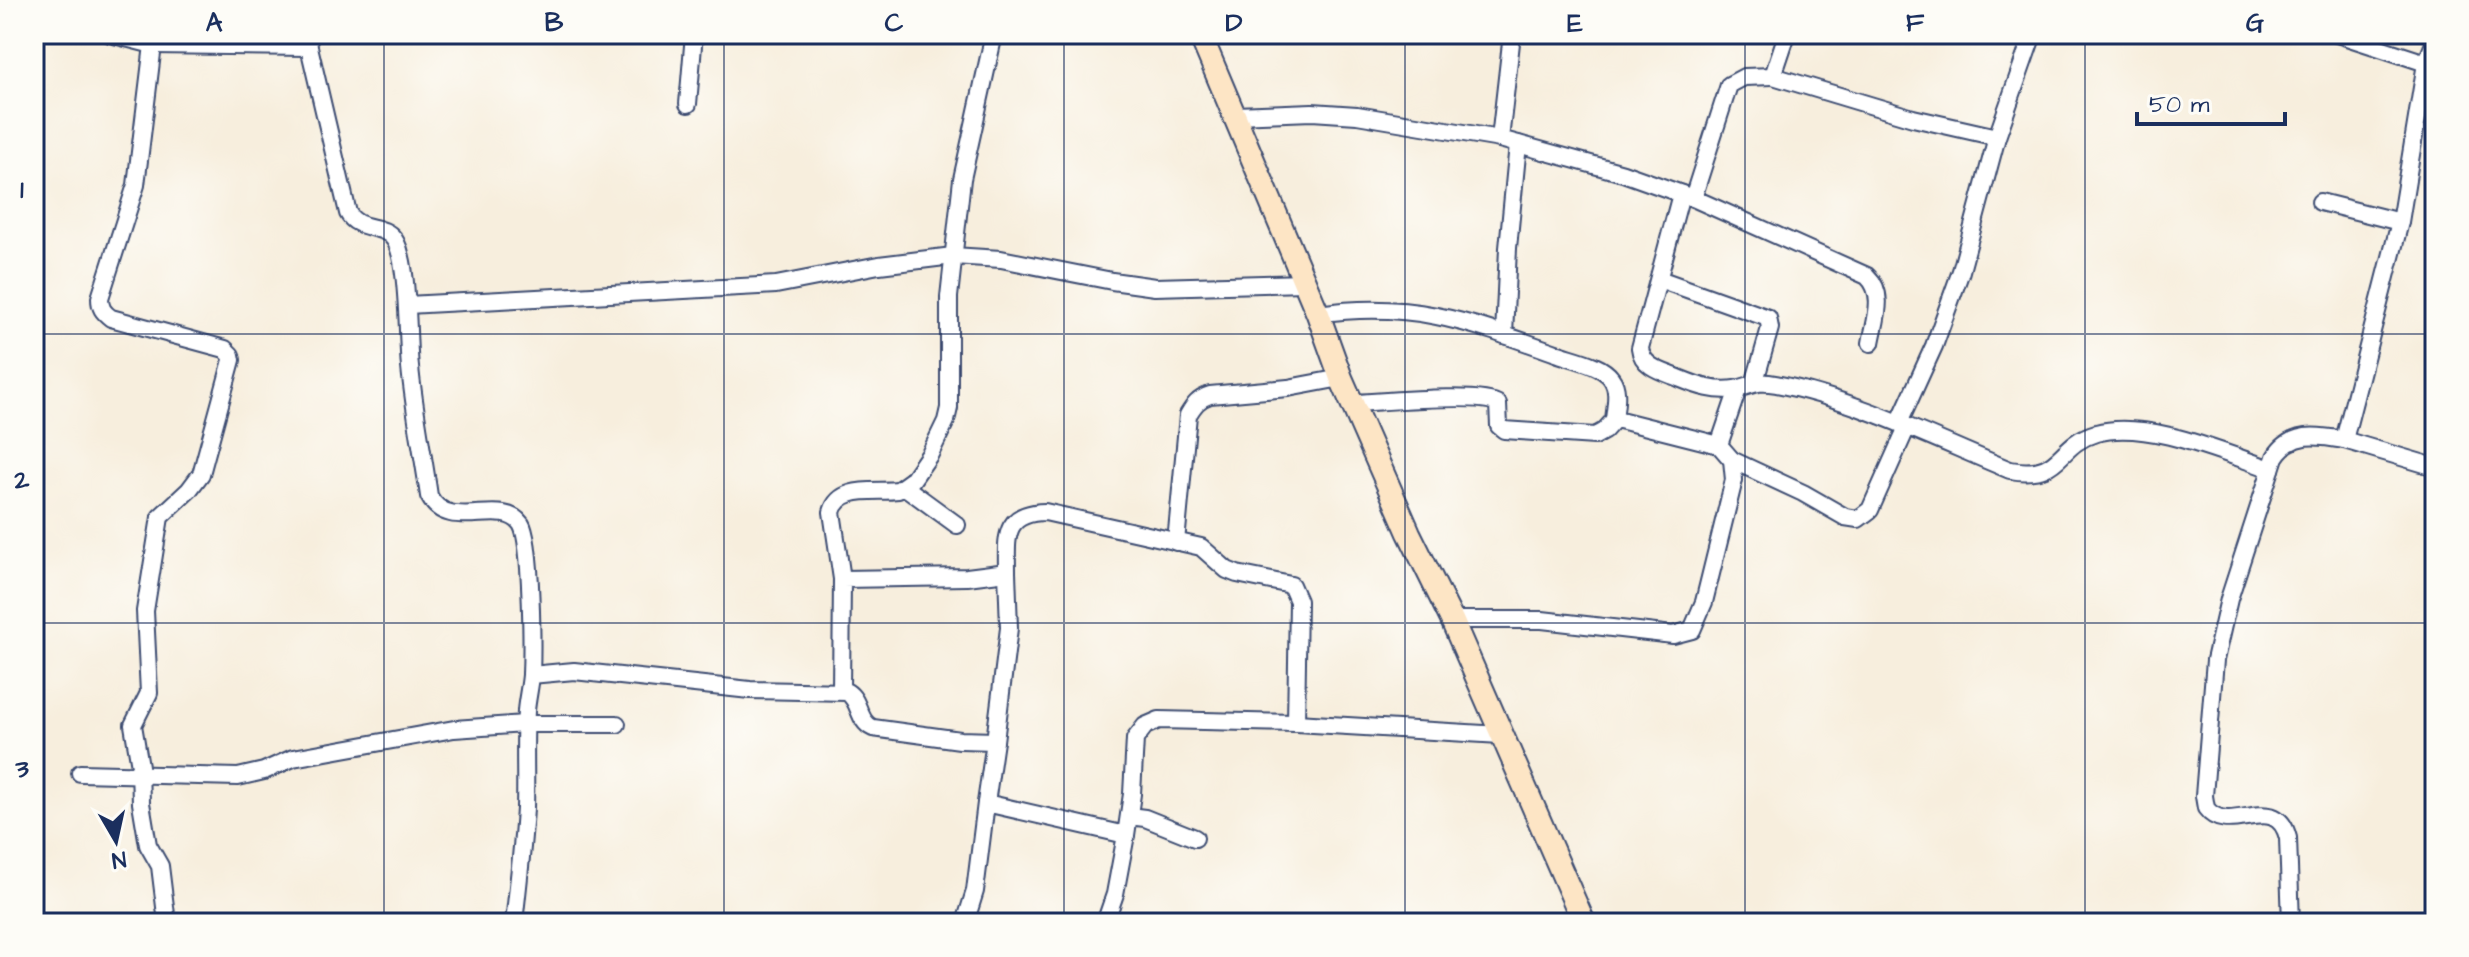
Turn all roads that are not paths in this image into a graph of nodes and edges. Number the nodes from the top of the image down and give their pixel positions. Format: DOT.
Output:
graph roads {
  1 [pos="110,34"];
  2 [pos="694,34"];
  3 [pos="994,34"];
  4 [pos="1200,34"];
  5 [pos="1512,34"];
  6 [pos="1787,34"];
  7 [pos="2033,34"];
  8 [pos="2337,34"];
  9 [pos="307,40"];
  10 [pos="2435,41"];
  11 [pos="153,45"];
  12 [pos="2426,63"];
  13 [pos="1773,76"];
  14 [pos="688,104"];
  15 [pos="1235,115"];
  16 [pos="1997,137"];
  17 [pos="1500,139"];
  18 [pos="1518,144"];
  19 [pos="1687,196"];
  20 [pos="2320,202"];
  21 [pos="2400,222"];
  22 [pos="953,256"];
  23 [pos="1659,279"];
  24 [pos="1304,283"];
  25 [pos="407,305"];
  26 [pos="1318,314"];
  27 [pos="1504,335"];
  28 [pos="1871,343"];
  29 [pos="1341,378"];
  30 [pos="1755,381"];
  31 [pos="1738,389"];
  32 [pos="1354,403"];
  33 [pos="1614,420"];
  34 [pos="1903,425"];
  35 [pos="2344,440"];
  36 [pos="1719,445"];
  37 [pos="1732,460"];
  38 [pos="2435,467"];
  39 [pos="2271,469"];
  40 [pos="905,487"];
  41 [pos="957,525"];
  42 [pos="1176,542"];
  43 [pos="1007,572"];
  44 [pos="842,579"];
  45 [pos="1452,620"];
  46 [pos="531,675"];
  47 [pos="841,691"];
  48 [pos="1296,723"];
  49 [pos="525,724"];
  50 [pos="617,724"];
  51 [pos="1501,735"];
  52 [pos="995,741"];
  53 [pos="80,773"];
  54 [pos="140,773"];
  55 [pos="986,803"];
  56 [pos="1129,816"];
  57 [pos="1126,835"];
  58 [pos="1195,838"];
  59 [pos="167,923"];
  60 [pos="514,923"];
  61 [pos="965,923"];
  62 [pos="1105,923"];
  63 [pos="1584,923"];
  64 [pos="2291,923"];
  1 -- 11 [label="street"];
  2 -- 14 [label="street"];
  3 -- 22 [label="street"];
  4 -- 15 [label="street"];
  5 -- 17 [label="street"];
  6 -- 13 [label="street"];
  7 -- 16 [label="street"];
  8 -- 12 [label="street"];
  9 -- 11 [label="street"];
  9 -- 25 [label="street"];
  10 -- 12 [label="street"];
  11 -- 54 [label="street"];
  12 -- 21 [label="street"];
  13 -- 16 [label="street"];
  13 -- 19 [label="street"];
  15 -- 17 [label="street"];
  15 -- 24 [label="street"];
  16 -- 34 [label="street"];
  17 -- 18 [label="street"];
  18 -- 19 [label="street"];
  18 -- 27 [label="street"];
  19 -- 23 [label="street"];
  19 -- 28 [label="street"];
  20 -- 21 [label="street"];
  21 -- 35 [label="street"];
  22 -- 24 [label="street"];
  22 -- 25 [label="street"];
  22 -- 40 [label="street"];
  23 -- 30 [label="street"];
  23 -- 31 [label="street"];
  24 -- 26 [label="street"];
  25 -- 46 [label="street"];
  26 -- 27 [label="street"];
  26 -- 29 [label="street"];
  27 -- 33 [label="street"];
  29 -- 32 [label="street"];
  29 -- 42 [label="street"];
  30 -- 31 [label="street"];
  30 -- 34 [label="street"];
  31 -- 36 [label="street"];
  32 -- 33 [label="street"];
  32 -- 45 [label="street"];
  33 -- 36 [label="street"];
  34 -- 37 [label="street"];
  34 -- 39 [label="street"];
  35 -- 38 [label="street"];
  35 -- 39 [label="street"];
  36 -- 37 [label="street"];
  37 -- 45 [label="street"];
  39 -- 64 [label="street"];
  40 -- 41 [label="street"];
  40 -- 44 [label="street"];
  42 -- 43 [label="street"];
  42 -- 48 [label="street"];
  43 -- 44 [label="street"];
  43 -- 52 [label="street"];
  44 -- 47 [label="street"];
  45 -- 51 [label="street"];
  46 -- 47 [label="street"];
  46 -- 49 [label="street"];
  47 -- 52 [label="street"];
  48 -- 51 [label="street"];
  48 -- 56 [label="street"];
  49 -- 50 [label="street"];
  49 -- 54 [label="street"];
  49 -- 60 [label="street"];
  51 -- 63 [label="street"];
  52 -- 55 [label="street"];
  53 -- 54 [label="street"];
  54 -- 59 [label="street"];
  55 -- 57 [label="street"];
  55 -- 61 [label="street"];
  56 -- 57 [label="street"];
  56 -- 58 [label="street"];
  57 -- 62 [label="street"];
}
